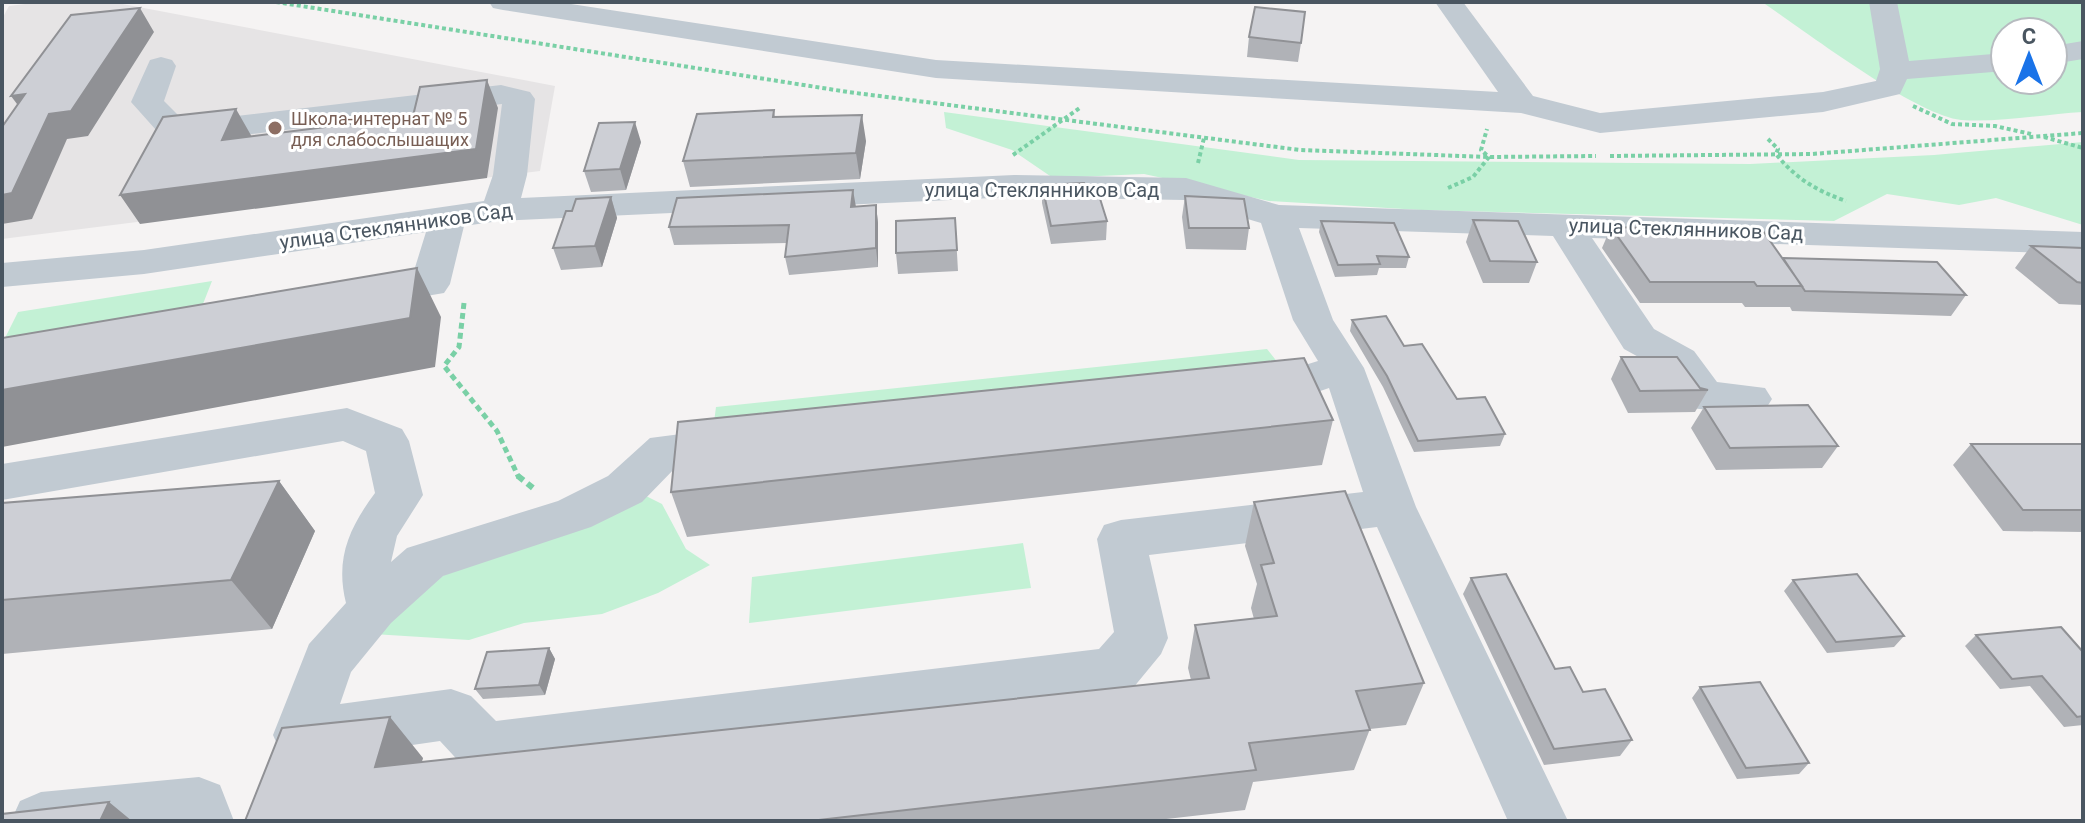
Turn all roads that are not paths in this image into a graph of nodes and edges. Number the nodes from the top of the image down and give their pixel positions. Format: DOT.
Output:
graph roads {
  1 [pos="503,2"];
  2 [pos="1449,2"];
  3 [pos="1883,2"];
  4 [pos="1989,64"];
  5 [pos="161,66"];
  6 [pos="1887,82"];
  7 [pos="1522,103"];
  8 [pos="499,210"];
  9 [pos="1277,216"];
  10 [pos="448,217"];
  11 [pos="1564,224"];
  12 [pos="2083,243"];
  13 [pos="2,275"];
  14 [pos="323,301"];
  15 [pos="1343,368"];
  16 [pos="1214,393"];
  17 [pos="1750,399"];
  18 [pos="776,439"];
  19 [pos="2,482"];
  20 [pos="1392,507"];
  21 [pos="373,608"];
  22 [pos="41,821"];
  23 [pos="204,821"];
  24 [pos="1538,821"];
  1 -- 7 [label="street"];
  2 -- 7 [label="street"];
  3 -- 6 [label="street"];
  4 -- 6 [label="street"];
  5 -- 8 [label="street"];
  6 -- 7 [label="street"];
  8 -- 9 [label="street, улица Стеклянников Сад"];
  8 -- 10 [label="street, улица Стеклянников Сад"];
  9 -- 11 [label="street, улица Стеклянников Сад"];
  9 -- 15 [label="street"];
  10 -- 13 [label="street, улица Стеклянников Сад"];
  10 -- 14 [label="street"];
  11 -- 12 [label="street, улица Стеклянников Сад"];
  11 -- 17 [label="street"];
  15 -- 16 [label="street"];
  15 -- 20 [label="street"];
  18 -- 21 [label="street"];
  19 -- 21 [label="street"];
  20 -- 21 [label="street"];
  20 -- 24 [label="street"];
  22 -- 23 [label="street"];
}
